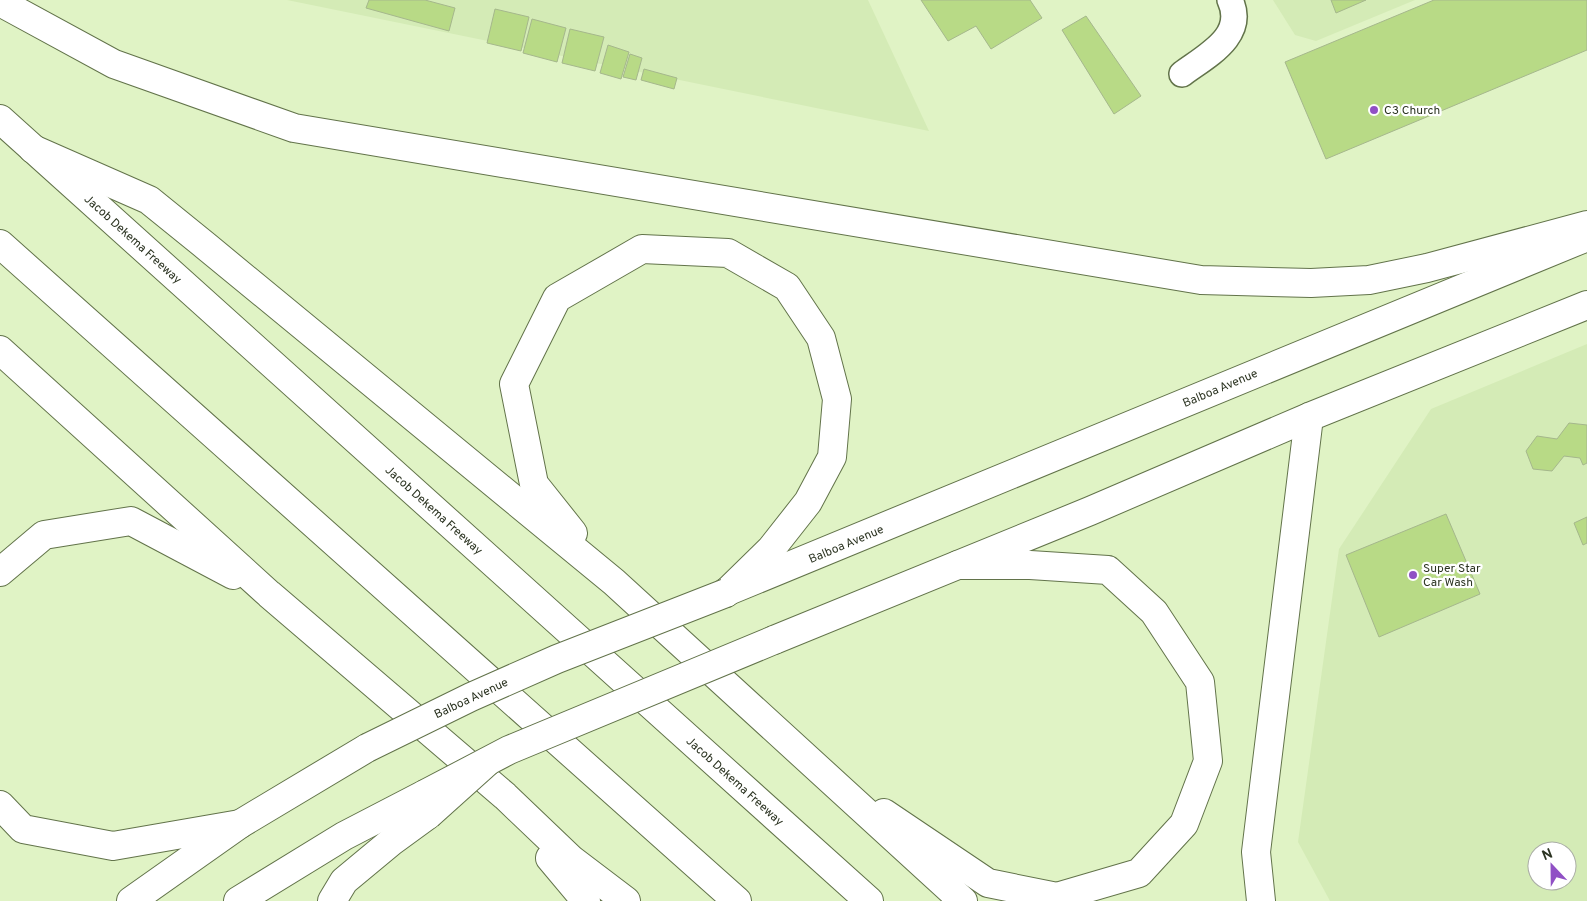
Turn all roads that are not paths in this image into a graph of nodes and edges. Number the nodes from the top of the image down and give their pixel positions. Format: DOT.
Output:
graph roads {
  1 [pos="1230,0"];
  2 [pos="0,2"];
  3 [pos="1182,74"];
  4 [pos="0,119"];
  5 [pos="33,149"];
  6 [pos="1587,225"];
  7 [pos="1587,237"];
  8 [pos="0,244"];
  9 [pos="1587,305"];
  10 [pos="0,350"];
  11 [pos="1309,417"];
  12 [pos="958,565"];
  13 [pos="0,572"];
  14 [pos="614,582"];
  15 [pos="726,593"];
  16 [pos="269,594"];
  17 [pos="821,770"];
  18 [pos="505,796"];
  19 [pos="426,804"];
  20 [pos="0,805"];
  21 [pos="240,824"];
  22 [pos="131,901"];
  23 [pos="238,901"];
  24 [pos="332,901"];
  25 [pos="586,901"];
  26 [pos="626,901"];
  27 [pos="737,901"];
  28 [pos="869,901"];
  29 [pos="963,901"];
  30 [pos="1261,901"];
  1 -- 3 [label="lane"];
  2 -- 6 [label="main road"];
  4 -- 5 [label="main road, Jacob Dekema Freeway"];
  5 -- 14 [label="main road"];
  5 -- 28 [label="main road, Jacob Dekema Freeway"];
  7 -- 15 [label="main road, Balboa Avenue"];
  8 -- 27 [label="main road"];
  9 -- 11 [label="main road"];
  10 -- 16 [label="main road"];
  11 -- 12 [label="main road"];
  11 -- 30 [label="main road"];
  12 -- 17 [label="main road"];
  12 -- 19 [label="main road, bridge"];
  13 -- 16 [label="main road"];
  14 -- 15 [label="main road"];
  14 -- 17 [label="main road"];
  15 -- 21 [label="main road, Balboa Avenue, bridge"];
  16 -- 18 [label="main road"];
  17 -- 29 [label="main road"];
  18 -- 25 [label="main road"];
  18 -- 26 [label="main road"];
  19 -- 23 [label="main road"];
  19 -- 24 [label="main road"];
  20 -- 21 [label="main road"];
  21 -- 22 [label="main road, Balboa Avenue"];
}
